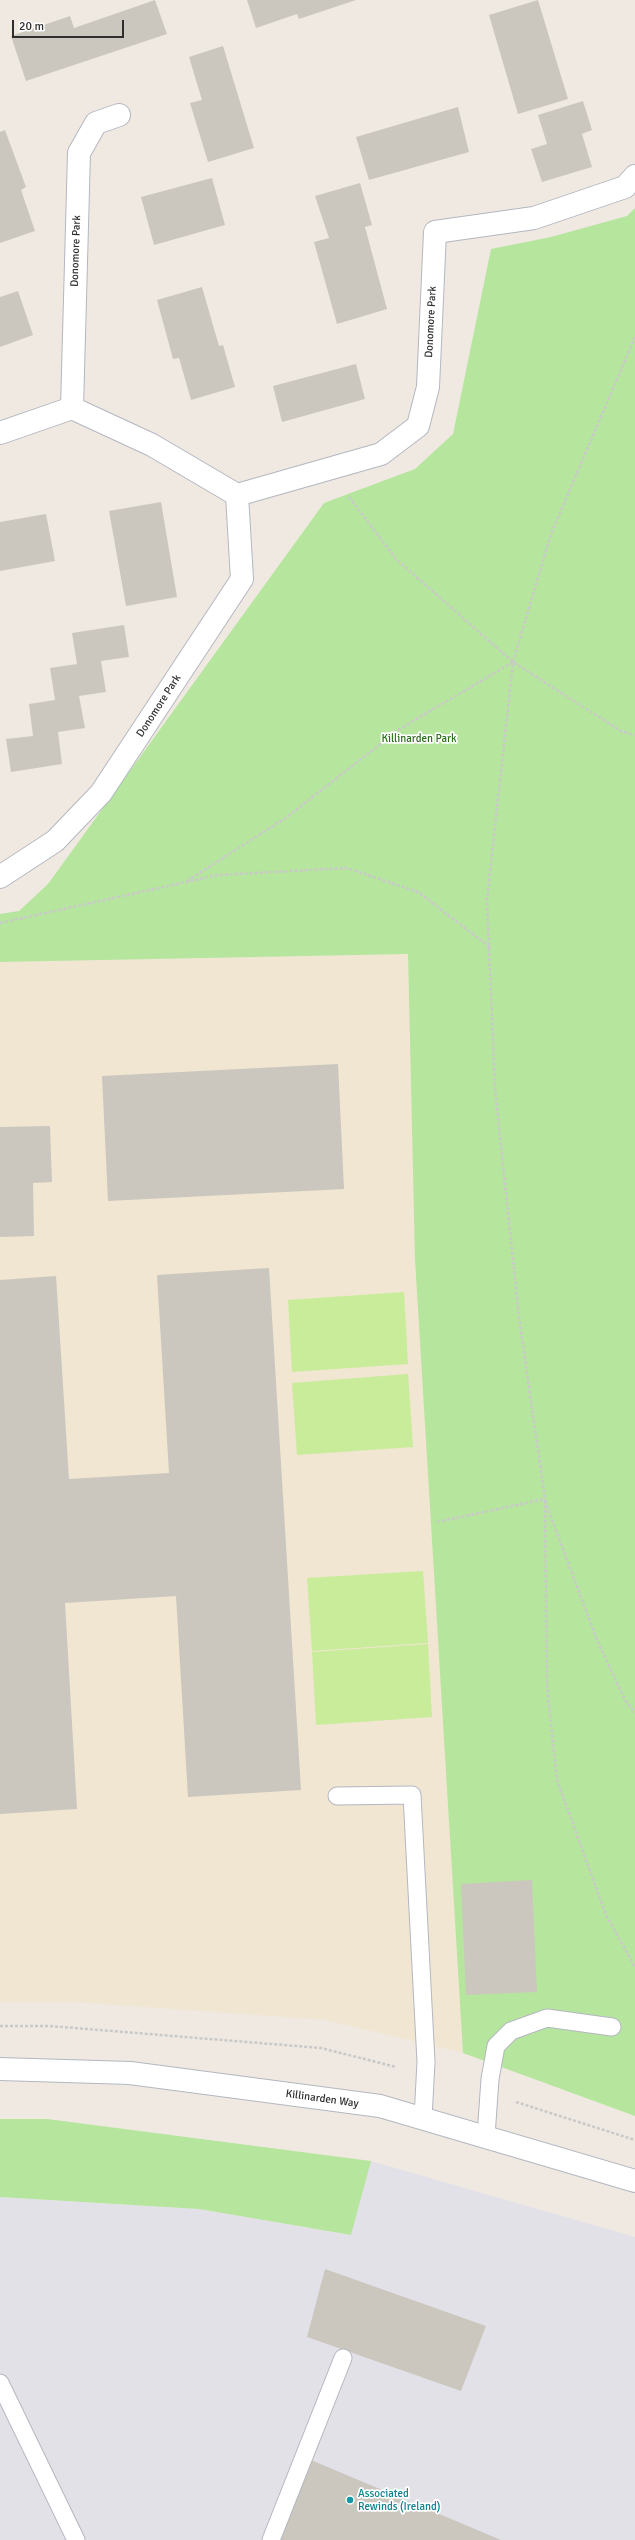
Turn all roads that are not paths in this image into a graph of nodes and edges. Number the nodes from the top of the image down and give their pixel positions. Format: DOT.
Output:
graph roads {
  1 [pos="119,115"];
  2 [pos="635,176"];
  3 [pos="72,408"];
  4 [pos="0,433"];
  5 [pos="237,495"];
  6 [pos="0,877"];
  7 [pos="337,1796"];
  8 [pos="612,2027"];
  9 [pos="0,2069"];
  10 [pos="423,2118"];
  11 [pos="486,2136"];
  12 [pos="635,2181"];
  13 [pos="343,2358"];
  14 [pos="0,2383"];
  15 [pos="76,2540"];
  16 [pos="271,2540"];
  1 -- 3 [label="street, Donomore Park"];
  2 -- 5 [label="street, Donomore Park"];
  3 -- 4 [label="street"];
  3 -- 5 [label="street"];
  5 -- 6 [label="street, Donomore Park"];
  7 -- 10 [label="lane"];
  8 -- 11 [label="lane"];
  9 -- 10 [label="street, Killinarden Way"];
  10 -- 11 [label="street, Killinarden Way"];
  11 -- 12 [label="street, Killinarden Way"];
  13 -- 16 [label="lane"];
  14 -- 15 [label="lane"];
}
